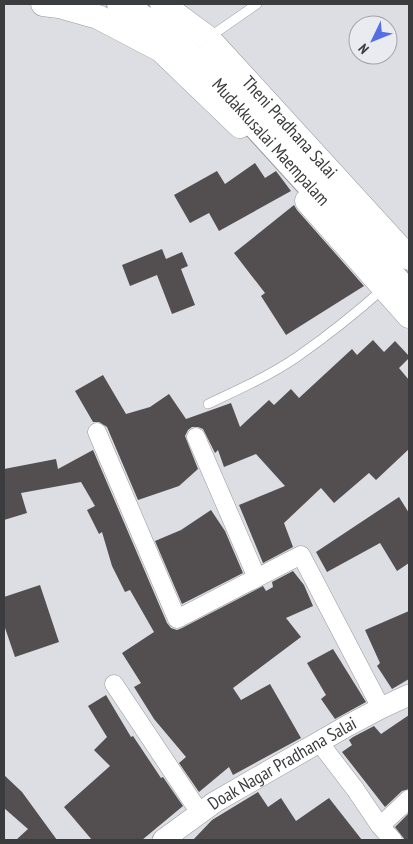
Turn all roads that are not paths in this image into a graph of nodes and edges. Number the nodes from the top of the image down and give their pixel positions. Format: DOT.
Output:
graph roads {
  1 [pos="43,4"];
  2 [pos="162,4"];
  3 [pos="257,4"];
  4 [pos="107,8"];
  5 [pos="208,38"];
  6 [pos="409,258"];
  7 [pos="384,288"];
  8 [pos="409,294"];
  9 [pos="409,316"];
  10 [pos="208,404"];
  11 [pos="97,432"];
  12 [pos="196,437"];
  13 [pos="257,578"];
  14 [pos="114,684"];
  15 [pos="409,696"];
  16 [pos="381,708"];
  17 [pos="319,742"];
  18 [pos="409,799"];
  19 [pos="200,813"];
  20 [pos="380,826"];
  21 [pos="163,840"];
  22 [pos="393,840"];
  1 -- 4 [label="main road, Theni Pradhana Salai"];
  2 -- 5 [label="main road, Theni Pradhana Salai"];
  3 -- 5 [label="lane"];
  4 -- 7 [label="main road, Theni Pradhana Salai"];
  4 -- 8 [label="main road, Mudakkusalai Maempalam"];
  5 -- 6 [label="main road, Theni Pradhana Salai"];
  7 -- 9 [label="main road, Theni Pradhana Salai"];
  7 -- 10 [label="lane"];
  11 -- 13 [label="street"];
  12 -- 13 [label="street"];
  13 -- 16 [label="street"];
  14 -- 19 [label="street"];
  15 -- 16 [label="street, Doak Nagar Pradhana Salai"];
  16 -- 17 [label="street, Doak Nagar Pradhana Salai"];
  17 -- 19 [label="street, Doak Nagar Pradhana Salai"];
  17 -- 20 [label="street"];
  18 -- 20 [label="street"];
  19 -- 21 [label="street, Doak Nagar Pradhana Salai"];
  20 -- 22 [label="street"];
}
